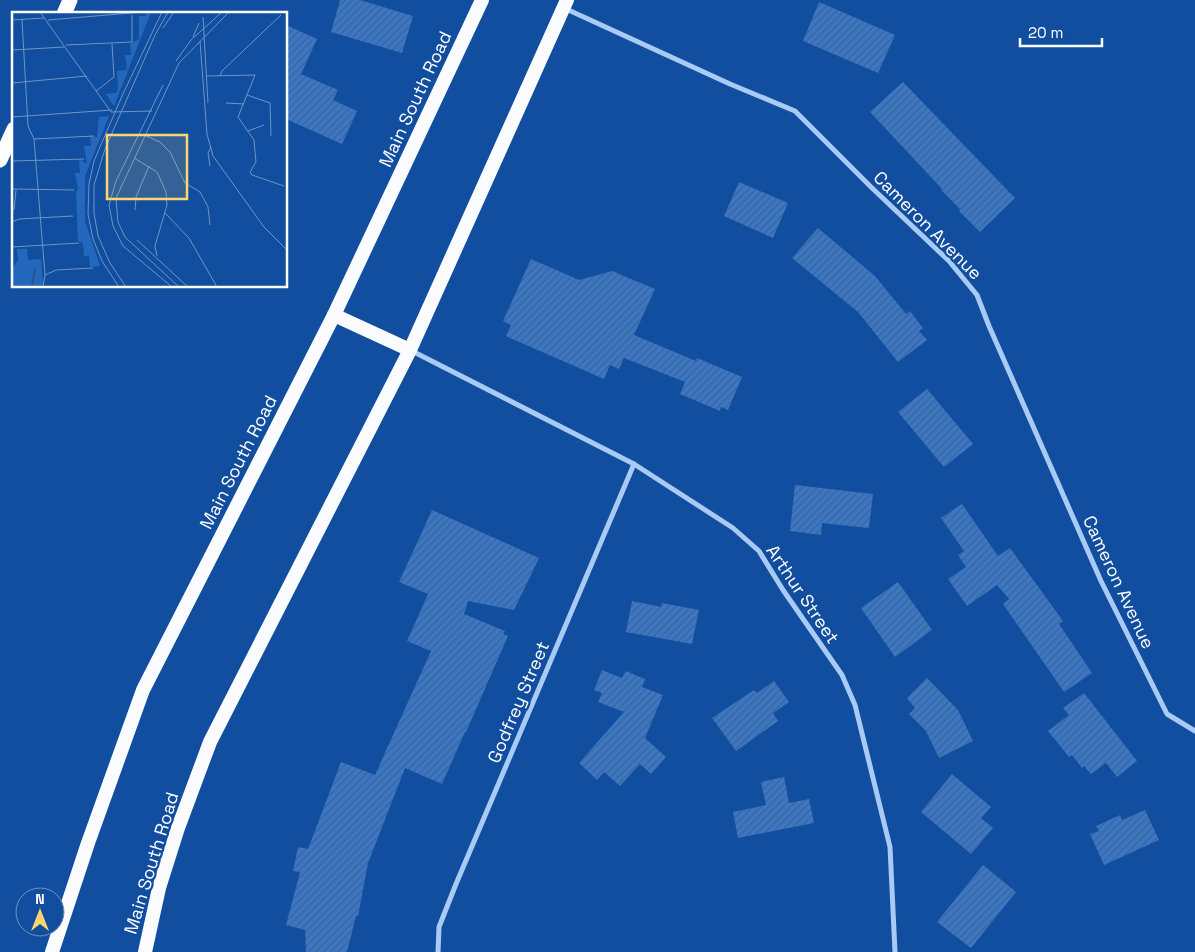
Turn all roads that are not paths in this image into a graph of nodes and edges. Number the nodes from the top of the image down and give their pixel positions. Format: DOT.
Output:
graph roads {
  1 [pos="70,0"];
  2 [pos="482,0"];
  3 [pos="566,4"];
  4 [pos="65,12"];
  5 [pos="12,133"];
  6 [pos="0,160"];
  7 [pos="334,316"];
  8 [pos="410,350"];
  9 [pos="634,464"];
  10 [pos="1195,731"];
  11 [pos="52,952"];
  12 [pos="145,952"];
  13 [pos="438,952"];
  14 [pos="895,952"];
  1 -- 4 [label="highway"];
  2 -- 7 [label="highway, Main South Road"];
  3 -- 8 [label="highway, Main South Road"];
  3 -- 10 [label="street, Cameron Avenue"];
  5 -- 6 [label="highway"];
  7 -- 8 [label="highway"];
  7 -- 11 [label="highway, Main South Road"];
  8 -- 9 [label="street, Arthur Street"];
  8 -- 12 [label="highway, Main South Road"];
  9 -- 13 [label="street, Godfrey Street"];
  9 -- 14 [label="street, Arthur Street"];
}
